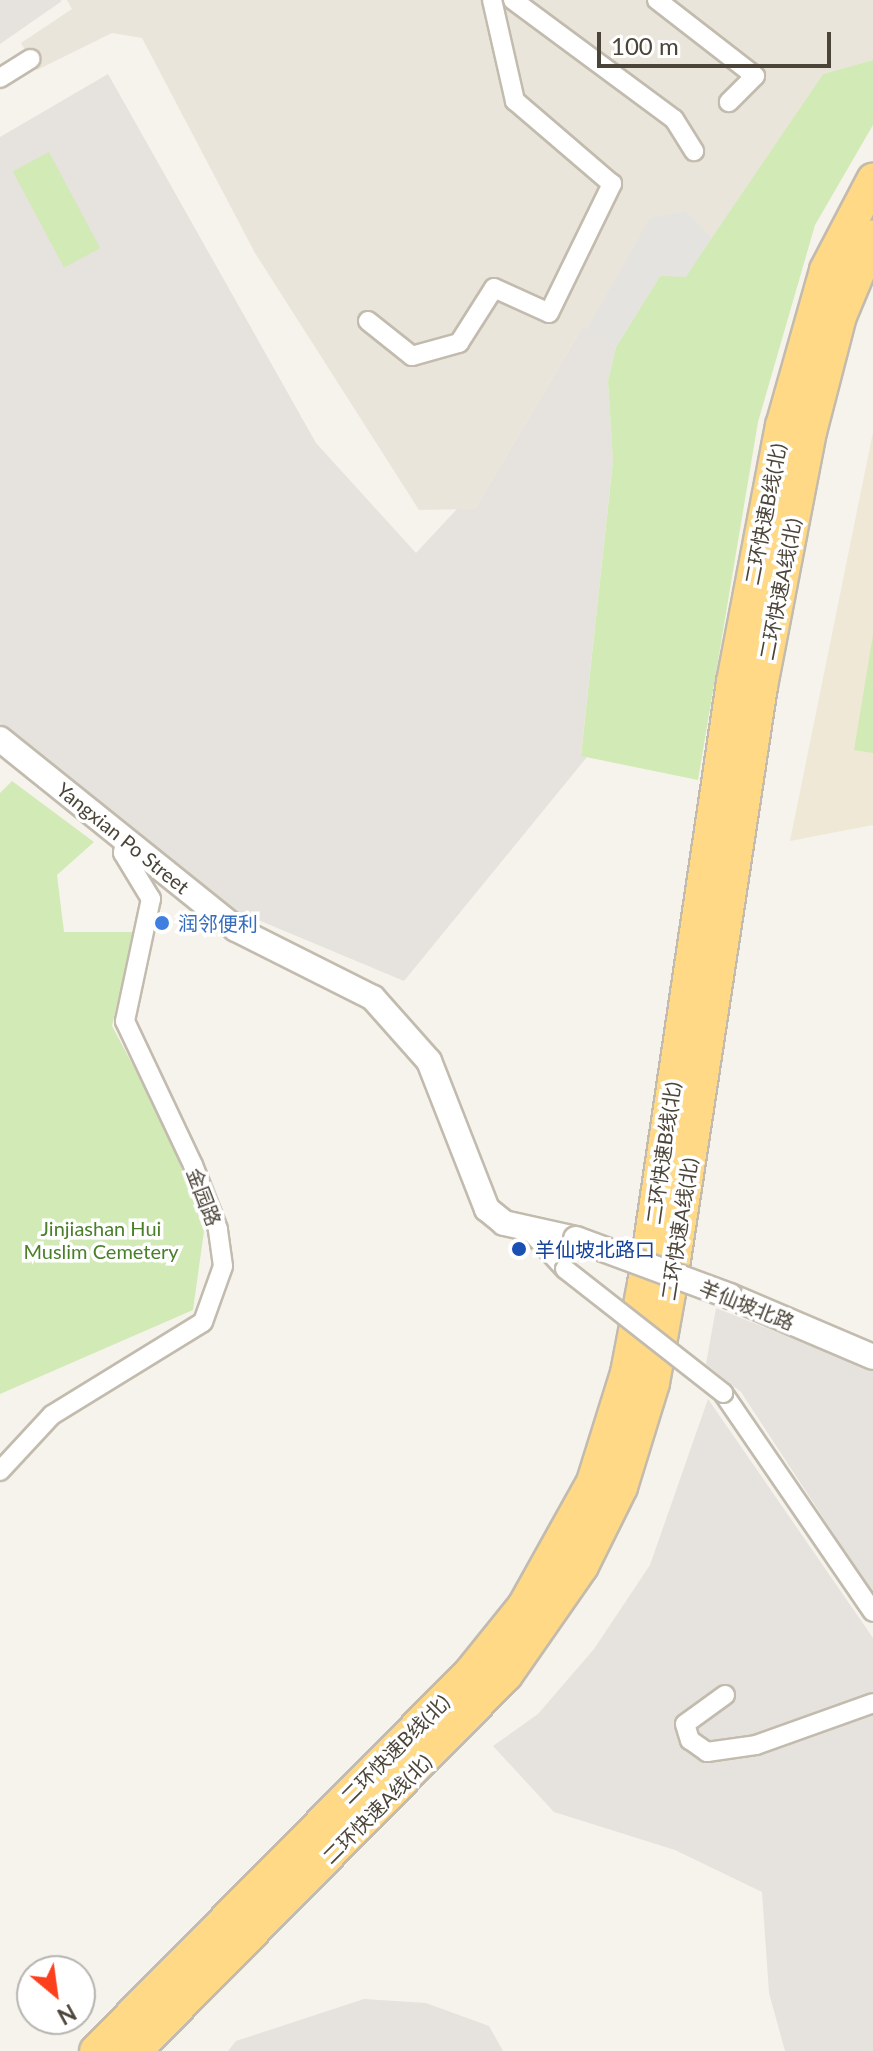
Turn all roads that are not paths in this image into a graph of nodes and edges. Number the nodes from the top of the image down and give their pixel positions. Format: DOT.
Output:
graph roads {
  1 [pos="492,0"];
  2 [pos="513,0"];
  3 [pos="657,0"];
  4 [pos="31,59"];
  5 [pos="0,78"];
  6 [pos="729,102"];
  7 [pos="694,151"];
  8 [pos="873,180"];
  9 [pos="873,237"];
  10 [pos="368,321"];
  11 [pos="0,739"];
  12 [pos="125,840"];
  13 [pos="530,1231"];
  14 [pos="576,1239"];
  15 [pos="873,1357"];
  16 [pos="0,1471"];
  17 [pos="873,1612"];
  18 [pos="725,1695"];
  19 [pos="873,1703"];
  20 [pos="96,2051"];
  21 [pos="135,2051"];
  1 -- 10 [label="street"];
  2 -- 7 [label="street"];
  3 -- 6 [label="street"];
  4 -- 5 [label="street"];
  8 -- 20 [label="highway, 二环快速B线(北)"];
  9 -- 21 [label="highway, 二环快速A线(北)"];
  11 -- 12 [label="street, Yangxian Po Street"];
  12 -- 13 [label="street, Yangxian Po Street"];
  12 -- 16 [label="street, 金园路"];
  13 -- 14 [label="street, Yangxian Po Street"];
  13 -- 17 [label="street, bridge"];
  14 -- 15 [label="street, 羊仙坡北路, bridge"];
  18 -- 19 [label="street"];
}
